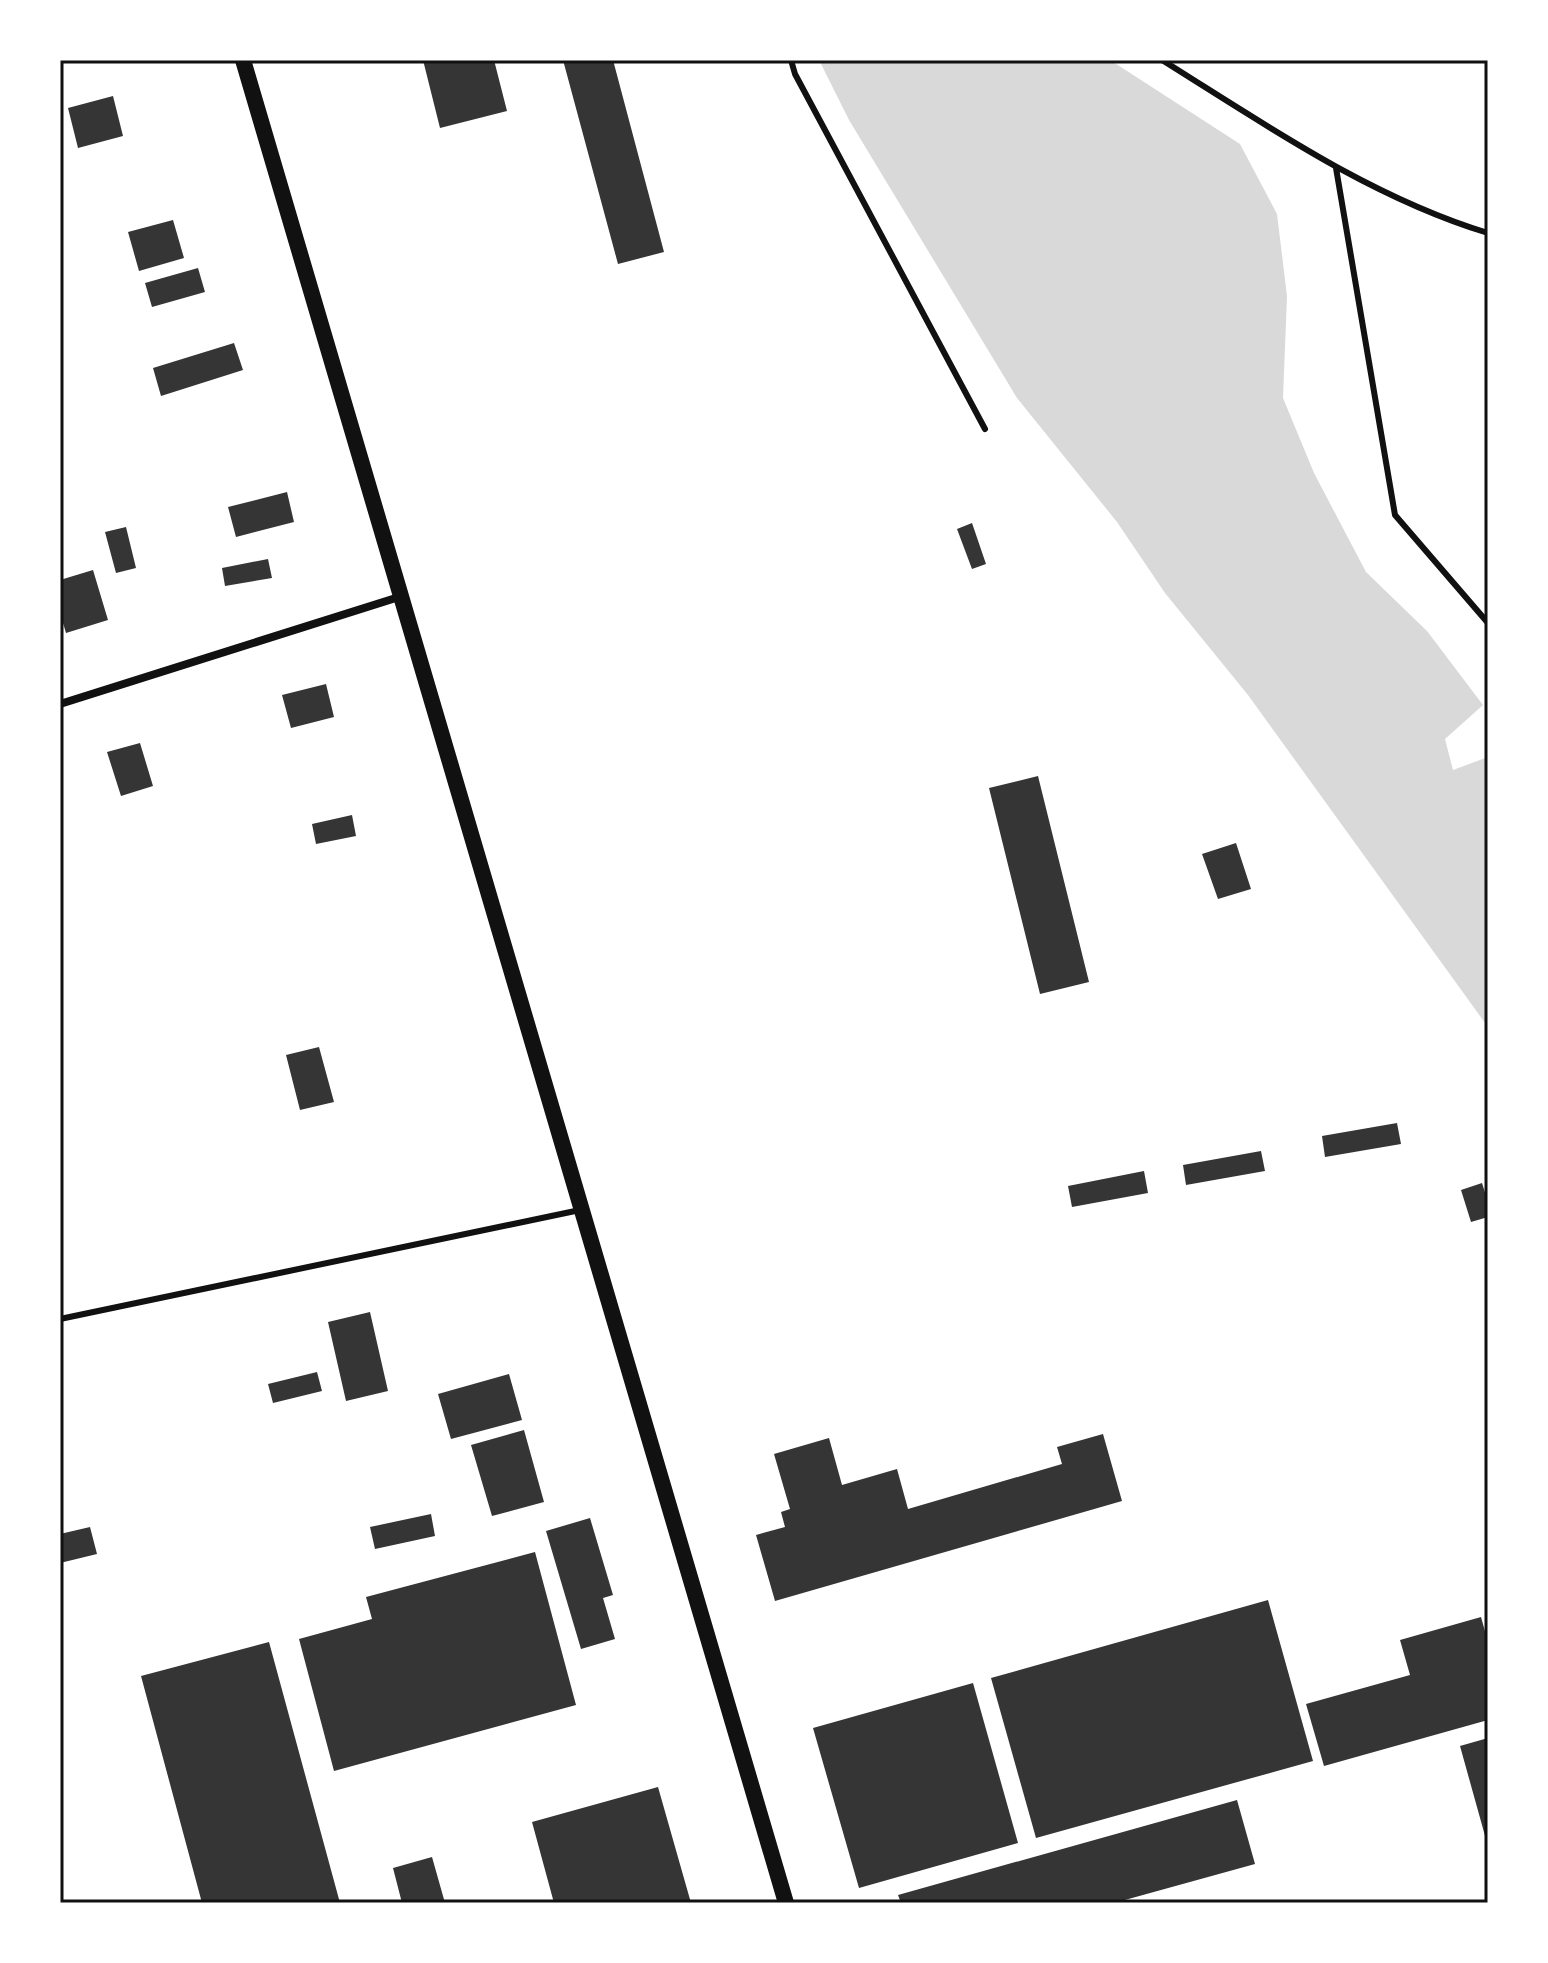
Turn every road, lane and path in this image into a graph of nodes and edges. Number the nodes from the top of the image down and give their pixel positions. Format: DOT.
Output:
graph roads {
  1 [pos="243,60"];
  2 [pos="791,60"];
  3 [pos="1162,60"];
  4 [pos="1336,168"];
  5 [pos="1488,233"];
  6 [pos="985,429"];
  7 [pos="399,597"];
  8 [pos="1488,623"];
  9 [pos="60,704"];
  10 [pos="580,1210"];
  11 [pos="60,1319"];
  12 [pos="786,1903"];
  1 -- 7 [label="main road"];
  2 -- 6 [label="lane"];
  3 -- 4 [label="lane"];
  4 -- 5 [label="lane"];
  4 -- 8 [label="lane"];
  7 -- 9 [label="street"];
  7 -- 10 [label="main road"];
  10 -- 11 [label="lane"];
  10 -- 12 [label="main road"];
}
